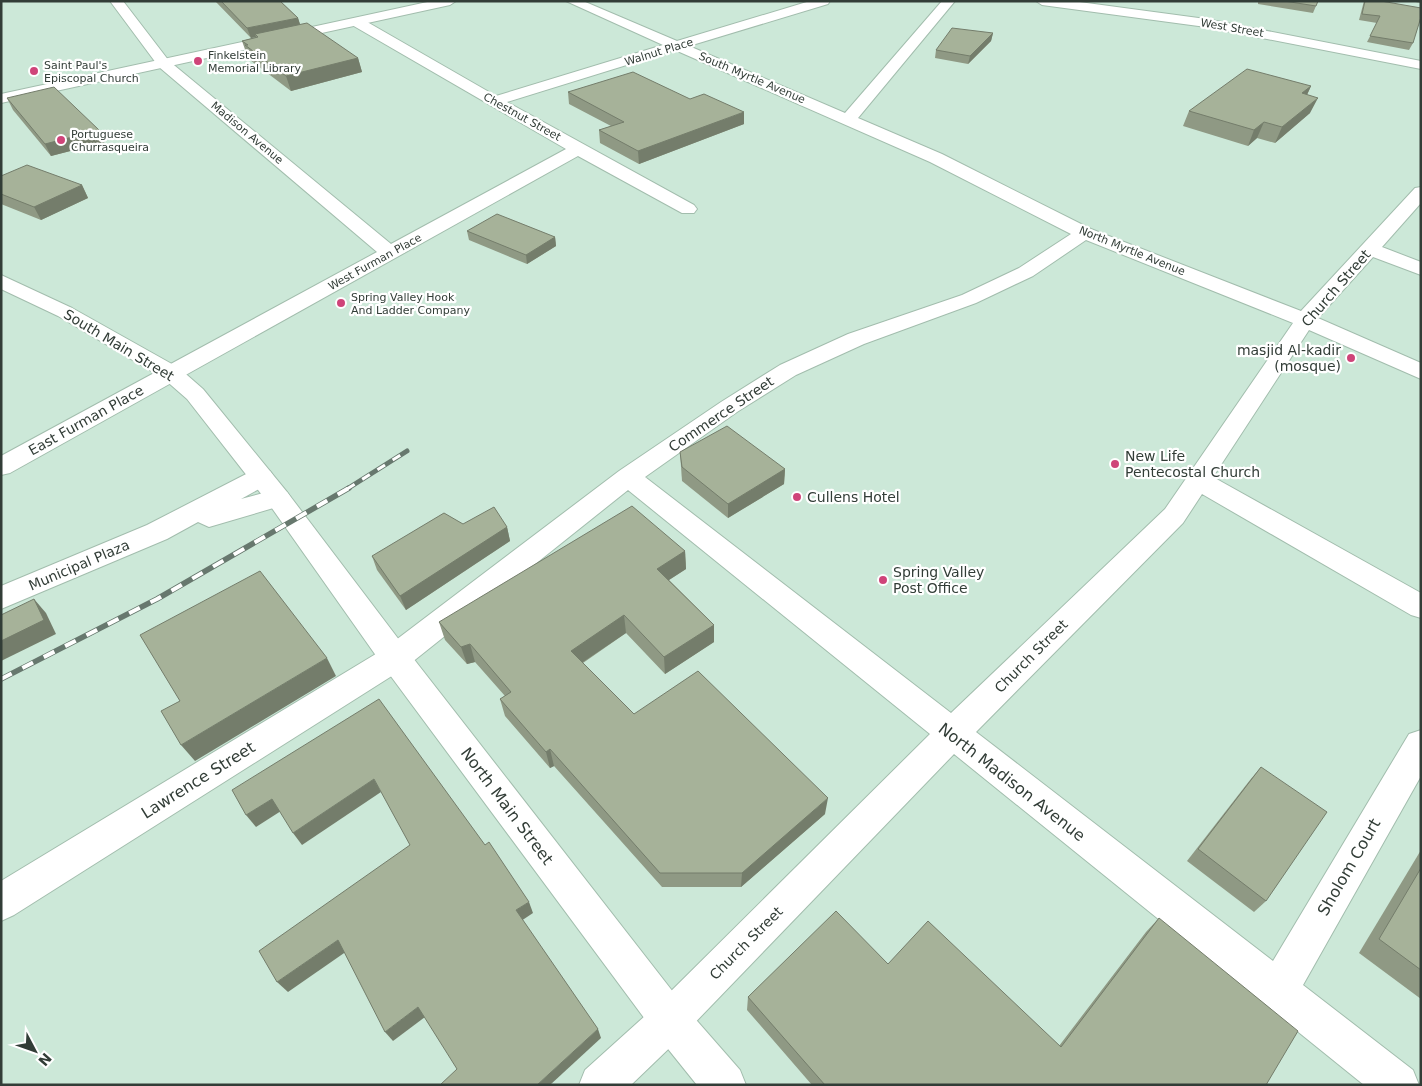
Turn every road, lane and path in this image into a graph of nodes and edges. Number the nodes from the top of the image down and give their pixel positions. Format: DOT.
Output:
graph roads {
  1 [pos="116,1"];
  2 [pos="450,1"];
  3 [pos="572,1"];
  4 [pos="824,1"];
  5 [pos="949,1"];
  6 [pos="1042,1"];
  7 [pos="358,22"];
  8 [pos="676,46"];
  9 [pos="164,64"];
  10 [pos="1421,65"];
  11 [pos="1,99"];
  12 [pos="494,101"];
  13 [pos="848,120"];
  14 [pos="578,149"];
  15 [pos="1421,192"];
  16 [pos="688,208"];
  17 [pos="1084,233"];
  18 [pos="1369,249"];
  19 [pos="390,253"];
  20 [pos="1421,269"];
  21 [pos="1,281"];
  22 [pos="1305,320"];
  23 [pos="1421,372"];
  24 [pos="171,373"];
  25 [pos="1,467"];
  26 [pos="261,477"];
  27 [pos="628,477"];
  28 [pos="1198,480"];
  29 [pos="287,510"];
  30 [pos="157,532"];
  31 [pos="1,598"];
  32 [pos="1421,607"];
  33 [pos="396,658"];
  34 [pos="952,734"];
  35 [pos="1421,744"];
  36 [pos="1,902"];
  37 [pos="1278,990"];
  38 [pos="670,1020"];
  39 [pos="600,1085"];
  40 [pos="725,1085"];
  41 [pos="1398,1085"];
  1 -- 9 [label="street, Madison Avenue"];
  2 -- 7 [label="street"];
  3 -- 8 [label="street, South Myrtle Avenue"];
  4 -- 8 [label="street, Walnut Place"];
  5 -- 13 [label="street"];
  6 -- 10 [label="street, West Street"];
  7 -- 9 [label="street"];
  7 -- 12 [label="street, Chestnut Street"];
  8 -- 12 [label="street, Walnut Place"];
  8 -- 13 [label="street, South Myrtle Avenue"];
  9 -- 11 [label="street"];
  9 -- 19 [label="street, Madison Avenue"];
  12 -- 14 [label="street, Chestnut Street"];
  13 -- 17 [label="street, North Myrtle Avenue"];
  14 -- 16 [label="street, Chestnut Street"];
  14 -- 19 [label="street, West Furman Place"];
  15 -- 18 [label="street, Church Street"];
  17 -- 22 [label="street, North Myrtle Avenue"];
  17 -- 27 [label="street, Commerce Street"];
  18 -- 20 [label="street"];
  18 -- 22 [label="street, Church Street"];
  19 -- 24 [label="street, West Furman Place"];
  21 -- 24 [label="street, South Main Street"];
  22 -- 23 [label="street, North Myrtle Avenue"];
  22 -- 28 [label="street, Church Street"];
  24 -- 25 [label="street, East Furman Place"];
  24 -- 26 [label="street, South Main Street"];
  26 -- 29 [label="street, South Main Street"];
  26 -- 30 [label="street, Municipal Plaza"];
  27 -- 33 [label="street, Commerce Street"];
  27 -- 34 [label="street, North Madison Avenue"];
  28 -- 32 [label="street"];
  28 -- 34 [label="street, Church Street"];
  29 -- 30 [label="street, Municipal Plaza"];
  29 -- 33 [label="street, North Main Street"];
  30 -- 31 [label="street, Municipal Plaza"];
  33 -- 36 [label="street, Lawrence Street"];
  33 -- 38 [label="street, North Main Street"];
  34 -- 37 [label="street, North Madison Avenue"];
  34 -- 38 [label="street, Church Street"];
  35 -- 37 [label="street, Sholom Court"];
  37 -- 41 [label="street, North Madison Avenue"];
  38 -- 39 [label="street, Church Street"];
  38 -- 40 [label="street, North Main Street"];
}
